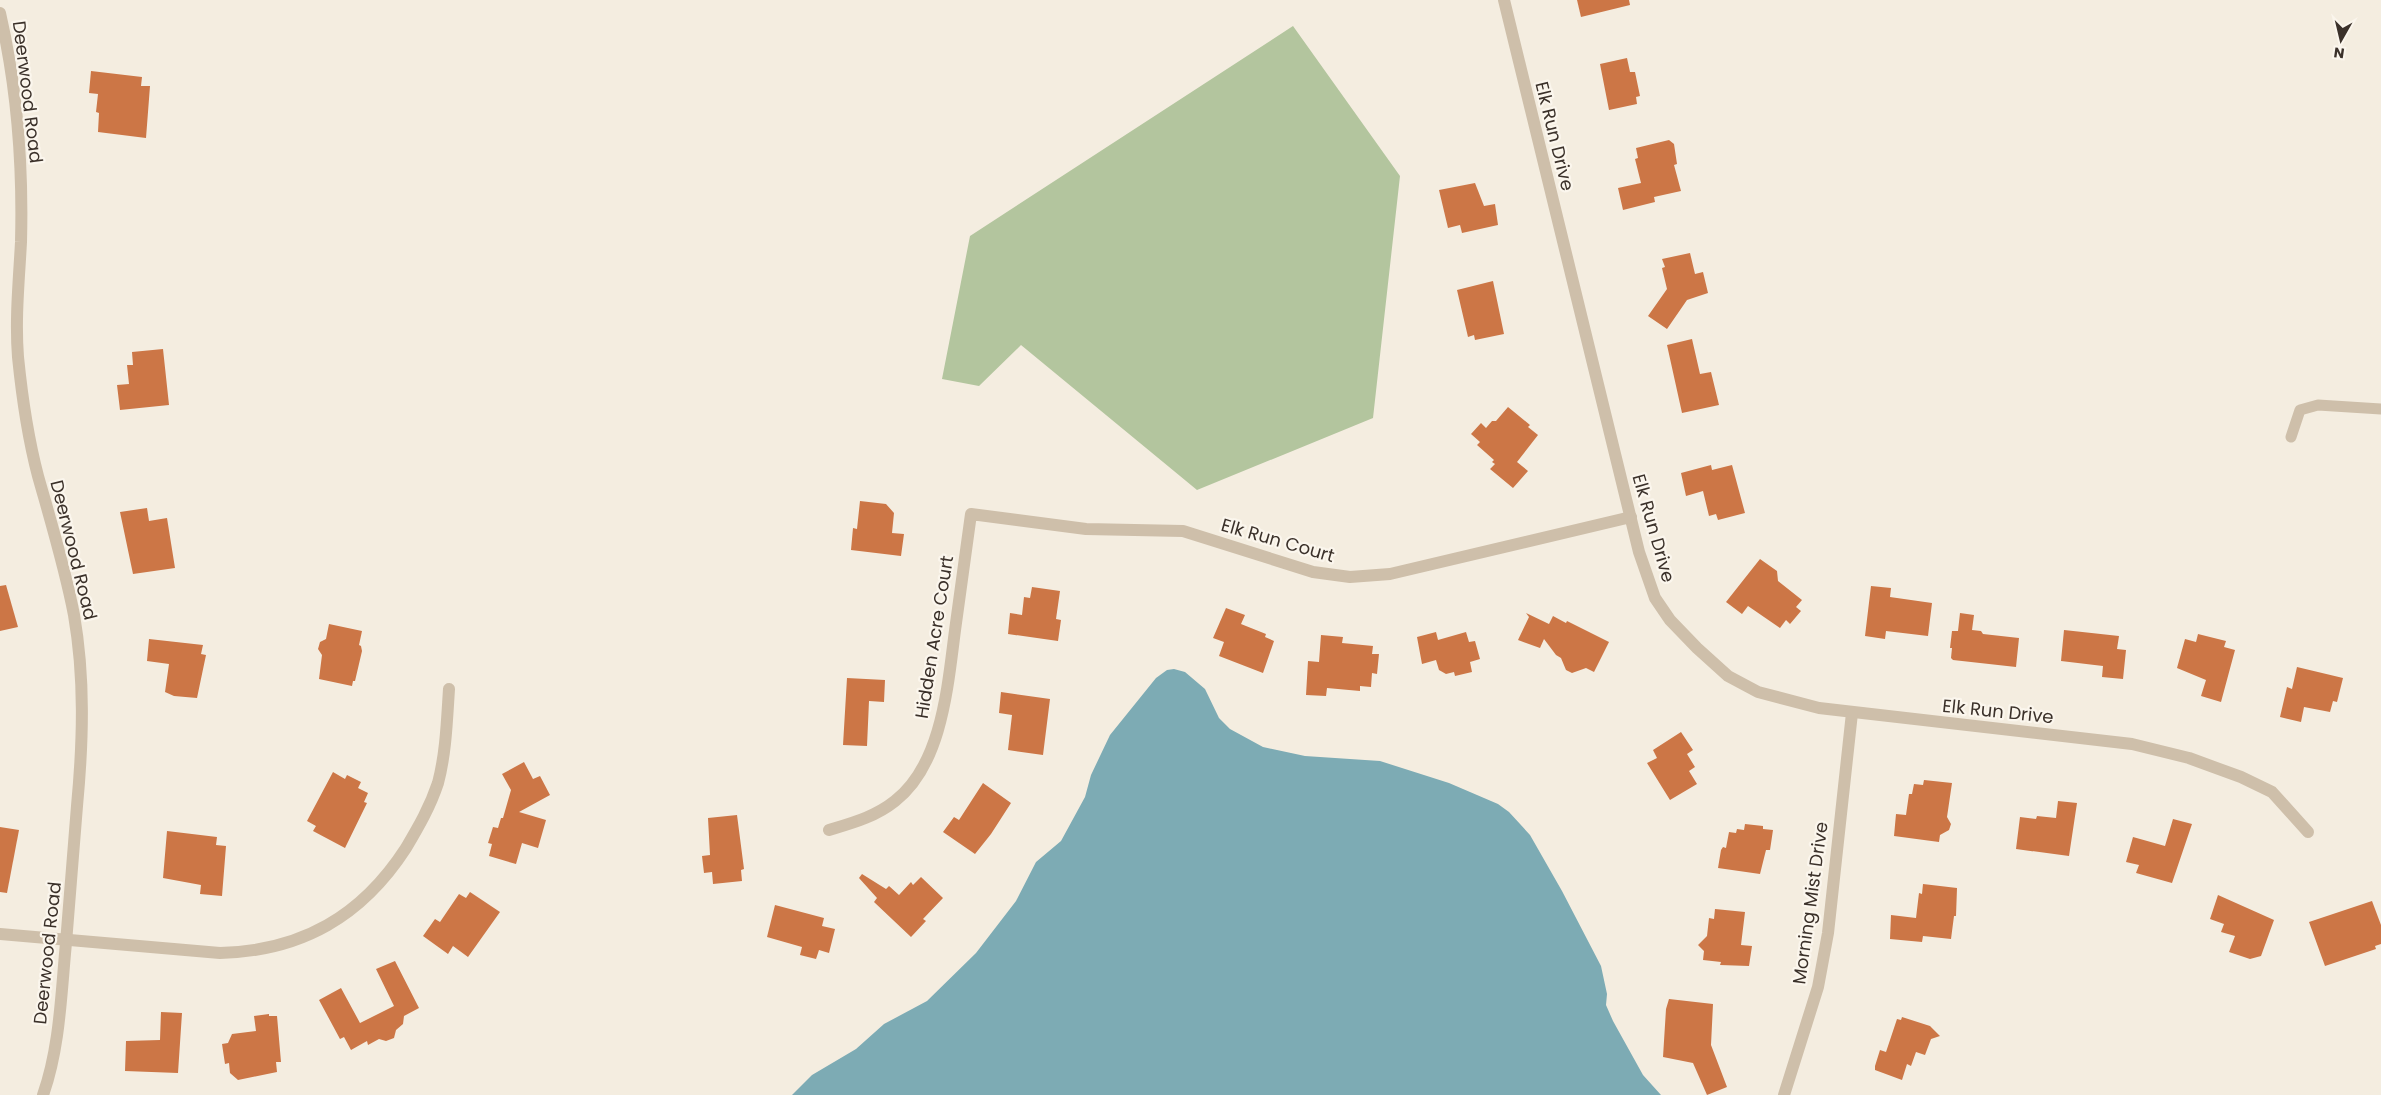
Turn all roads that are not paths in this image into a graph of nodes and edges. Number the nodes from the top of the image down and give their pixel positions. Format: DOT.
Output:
graph roads {
  1 [pos="1504,0"];
  2 [pos="0,13"];
  3 [pos="2381,409"];
  4 [pos="2291,437"];
  5 [pos="970,514"];
  6 [pos="1631,517"];
  7 [pos="449,688"];
  8 [pos="1852,713"];
  9 [pos="829,830"];
  10 [pos="2308,832"];
  11 [pos="0,934"];
  12 [pos="66,941"];
  13 [pos="43,1095"];
  14 [pos="1784,1095"];
  1 -- 6 [label="street, Elk Run Drive"];
  2 -- 12 [label="street, Deerwood Road"];
  3 -- 4 [label="lane"];
  5 -- 6 [label="street, Elk Run Court"];
  5 -- 9 [label="street, Hidden Acre Court"];
  6 -- 8 [label="street, Elk Run Drive"];
  7 -- 12 [label="street"];
  8 -- 10 [label="street, Elk Run Drive"];
  8 -- 14 [label="street, Morning Mist Drive"];
  11 -- 12 [label="street"];
  12 -- 13 [label="street, Deerwood Road"];
}
